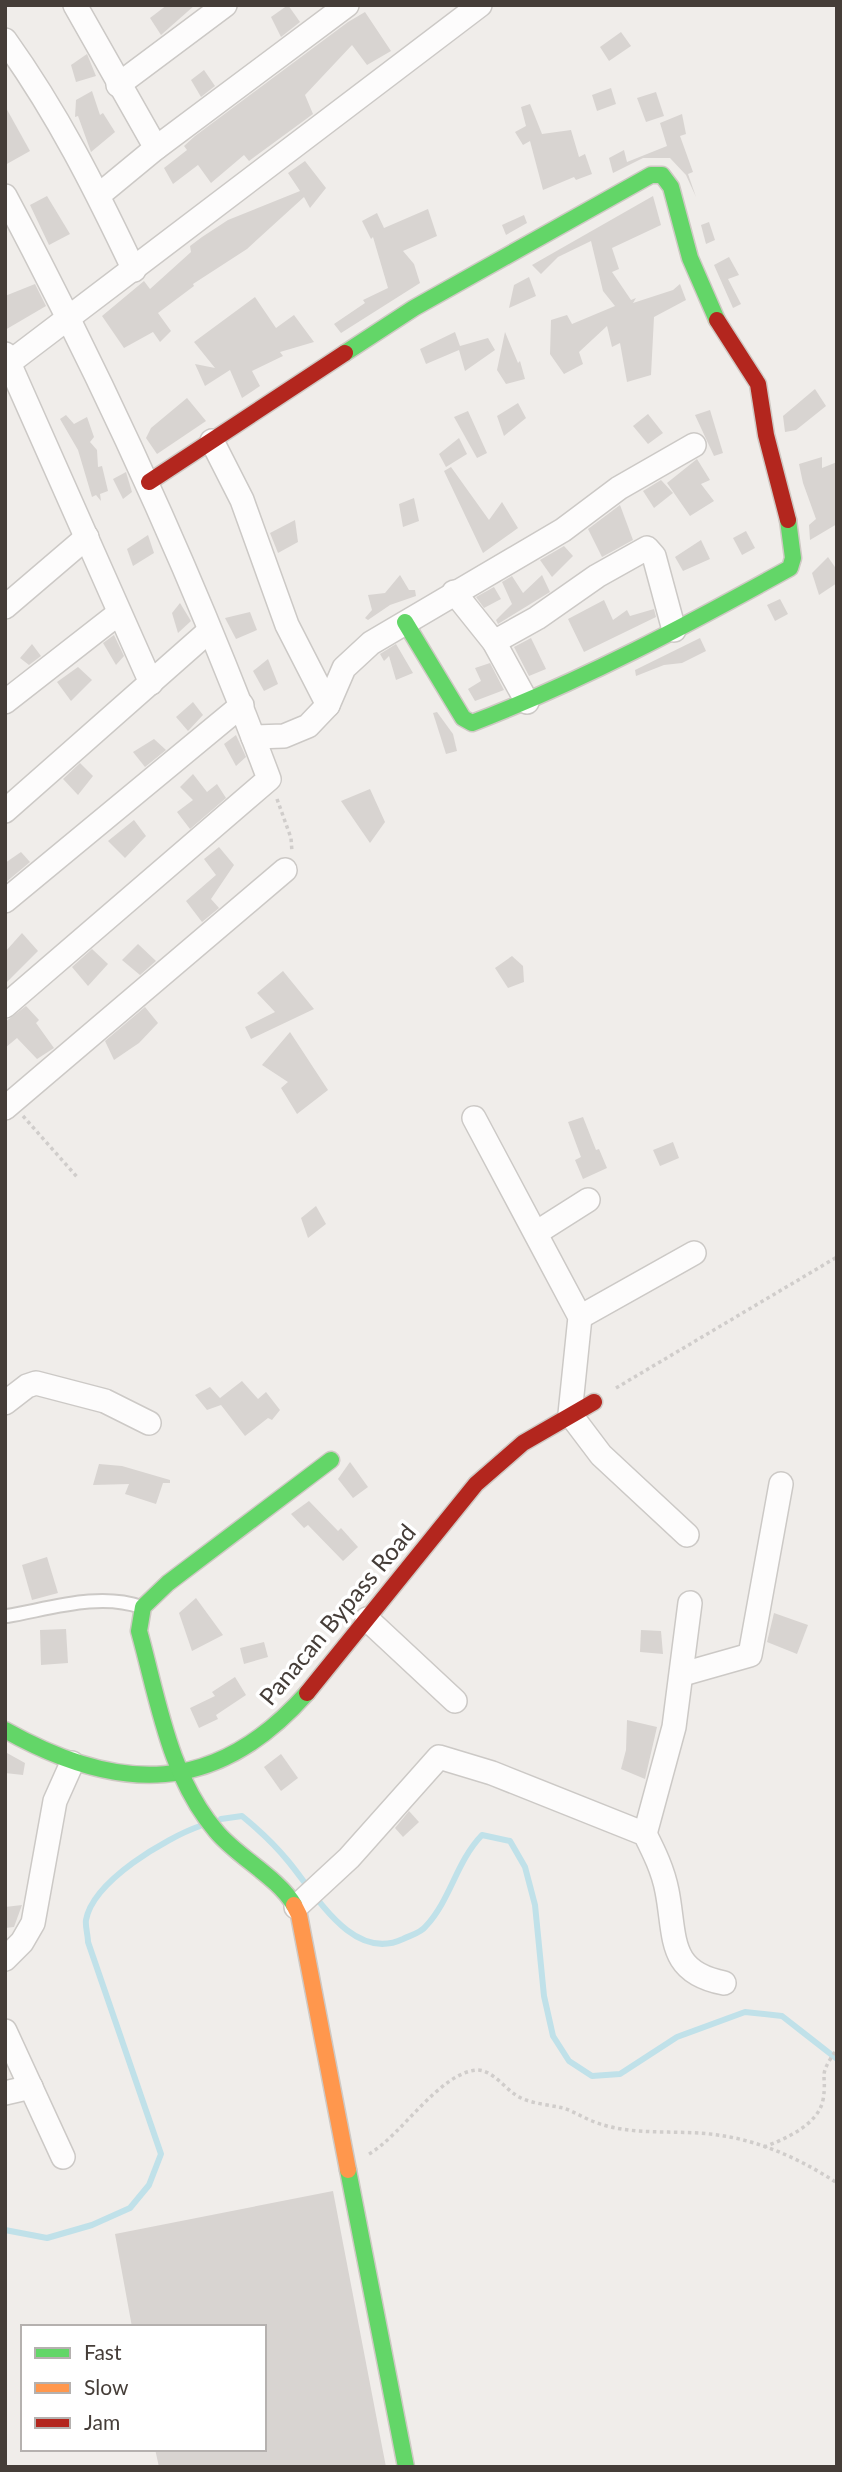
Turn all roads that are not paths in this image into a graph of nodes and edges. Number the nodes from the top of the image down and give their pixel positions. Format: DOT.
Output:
graph roads {
  1 [pos="225,5"];
  2 [pos="347,5"];
  3 [pos="480,5"];
  4 [pos="83,8"];
  5 [pos="5,40"];
  6 [pos="118,85"];
  7 [pos="156,148"];
  8 [pos="99,195"];
  9 [pos="5,196"];
  10 [pos="134,270"];
  11 [pos="69,315"];
  12 [pos="7,361"];
  13 [pos="212,441"];
  14 [pos="694,444"];
  15 [pos="149,482"];
  16 [pos="87,537"];
  17 [pos="454,592"];
  18 [pos="5,607"];
  19 [pos="119,613"];
  20 [pos="405,622"];
  21 [pos="674,630"];
  22 [pos="209,632"];
  23 [pos="494,642"];
  24 [pos="150,683"];
  25 [pos="5,702"];
  26 [pos="527,702"];
  27 [pos="242,705"];
  28 [pos="328,705"];
  29 [pos="253,737"];
  30 [pos="5,811"];
  31 [pos="285,870"];
  32 [pos="5,901"];
  33 [pos="5,1006"];
  34 [pos="8,1106"];
  35 [pos="474,1118"];
  36 [pos="588,1200"];
  37 [pos="536,1233"];
  38 [pos="694,1253"];
  39 [pos="580,1317"];
  40 [pos="594,1402"];
  41 [pos="5,1403"];
  42 [pos="570,1414"];
  43 [pos="149,1423"];
  44 [pos="331,1460"];
  45 [pos="781,1484"];
  46 [pos="687,1535"];
  47 [pos="690,1603"];
  48 [pos="143,1607"];
  49 [pos="7,1616"];
  50 [pos="368,1619"];
  51 [pos="683,1674"];
  52 [pos="455,1701"];
  53 [pos="5,1730"];
  54 [pos="72,1763"];
  55 [pos="179,1773"];
  56 [pos="645,1834"];
  57 [pos="299,1905"];
  58 [pos="5,1959"];
  59 [pos="724,1983"];
  60 [pos="5,2032"];
  61 [pos="31,2087"];
  62 [pos="5,2093"];
  63 [pos="64,2157"];
  64 [pos="406,2467"];
  1 -- 6 [label="street"];
  2 -- 7 [label="street"];
  3 -- 10 [label="street"];
  4 -- 6 [label="street"];
  5 -- 8 [label="street"];
  6 -- 7 [label="street"];
  7 -- 8 [label="street"];
  8 -- 10 [label="street"];
  9 -- 11 [label="street"];
  10 -- 11 [label="street"];
  11 -- 12 [label="street"];
  11 -- 15 [label="street"];
  12 -- 16 [label="street"];
  13 -- 15 [label="street"];
  13 -- 21 [label="street"];
  13 -- 28 [label="street"];
  14 -- 17 [label="street"];
  15 -- 22 [label="street"];
  16 -- 18 [label="street"];
  16 -- 19 [label="street"];
  17 -- 20 [label="street"];
  17 -- 23 [label="street"];
  19 -- 24 [label="street"];
  19 -- 25 [label="street"];
  20 -- 26 [label="street"];
  20 -- 28 [label="street"];
  21 -- 23 [label="street"];
  21 -- 26 [label="street"];
  22 -- 24 [label="street"];
  22 -- 27 [label="street"];
  23 -- 26 [label="street"];
  24 -- 30 [label="street"];
  27 -- 29 [label="street"];
  27 -- 32 [label="street"];
  28 -- 29 [label="street"];
  29 -- 33 [label="street"];
  31 -- 34 [label="street"];
  35 -- 37 [label="street"];
  36 -- 37 [label="street"];
  37 -- 39 [label="street"];
  38 -- 39 [label="street"];
  39 -- 42 [label="street"];
  40 -- 42 [label="street, Panacan Bypass Road"];
  41 -- 43 [label="street"];
  42 -- 46 [label="street"];
  42 -- 50 [label="street, Panacan Bypass Road"];
  44 -- 48 [label="street"];
  45 -- 51 [label="street"];
  47 -- 51 [label="street"];
  48 -- 49 [label="lane"];
  48 -- 55 [label="street"];
  50 -- 52 [label="street"];
  50 -- 55 [label="street, Panacan Bypass Road"];
  51 -- 56 [label="street"];
  53 -- 54 [label="street, Panacan Bypass Road"];
  54 -- 55 [label="street, Panacan Bypass Road"];
  54 -- 58 [label="street"];
  55 -- 57 [label="street"];
  56 -- 57 [label="street"];
  56 -- 59 [label="street"];
  57 -- 64 [label="street"];
  60 -- 61 [label="street"];
  61 -- 62 [label="street"];
  61 -- 63 [label="street"];
}
